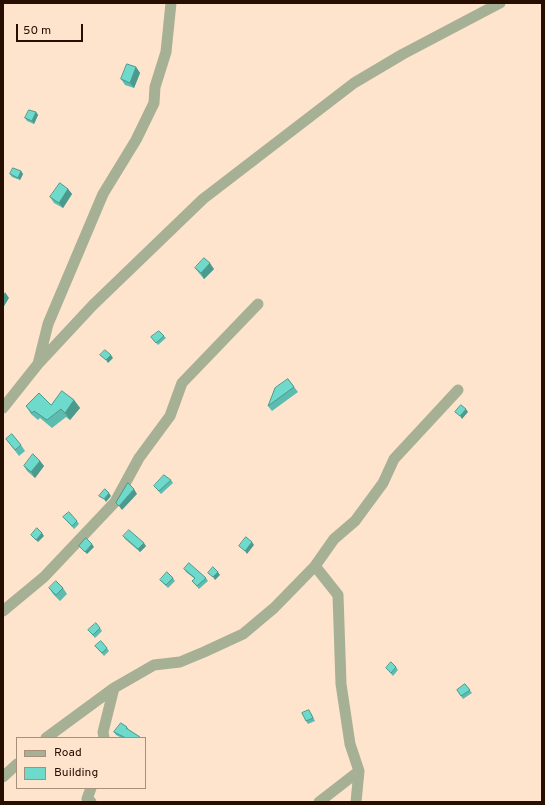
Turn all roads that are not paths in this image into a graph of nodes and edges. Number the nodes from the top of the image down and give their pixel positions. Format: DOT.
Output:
graph roads {
  1 [pos="171,3"];
  2 [pos="500,3"];
  3 [pos="258,304"];
  4 [pos="38,364"];
  5 [pos="458,390"];
  6 [pos="3,408"];
  7 [pos="315,566"];
  8 [pos="3,611"];
  9 [pos="114,688"];
  10 [pos="47,737"];
  11 [pos="104,737"];
  12 [pos="16,765"];
  13 [pos="359,771"];
  14 [pos="3,777"];
  15 [pos="91,789"];
  16 [pos="91,802"];
  17 [pos="319,802"];
  18 [pos="356,802"];
  1 -- 4 [label="street"];
  2 -- 4 [label="street"];
  3 -- 8 [label="street"];
  4 -- 6 [label="street"];
  5 -- 7 [label="street"];
  7 -- 9 [label="street"];
  7 -- 13 [label="street"];
  9 -- 10 [label="street"];
  9 -- 11 [label="street"];
  12 -- 14 [label="street"];
  13 -- 17 [label="street"];
  13 -- 18 [label="street"];
  15 -- 16 [label="street"];
}
